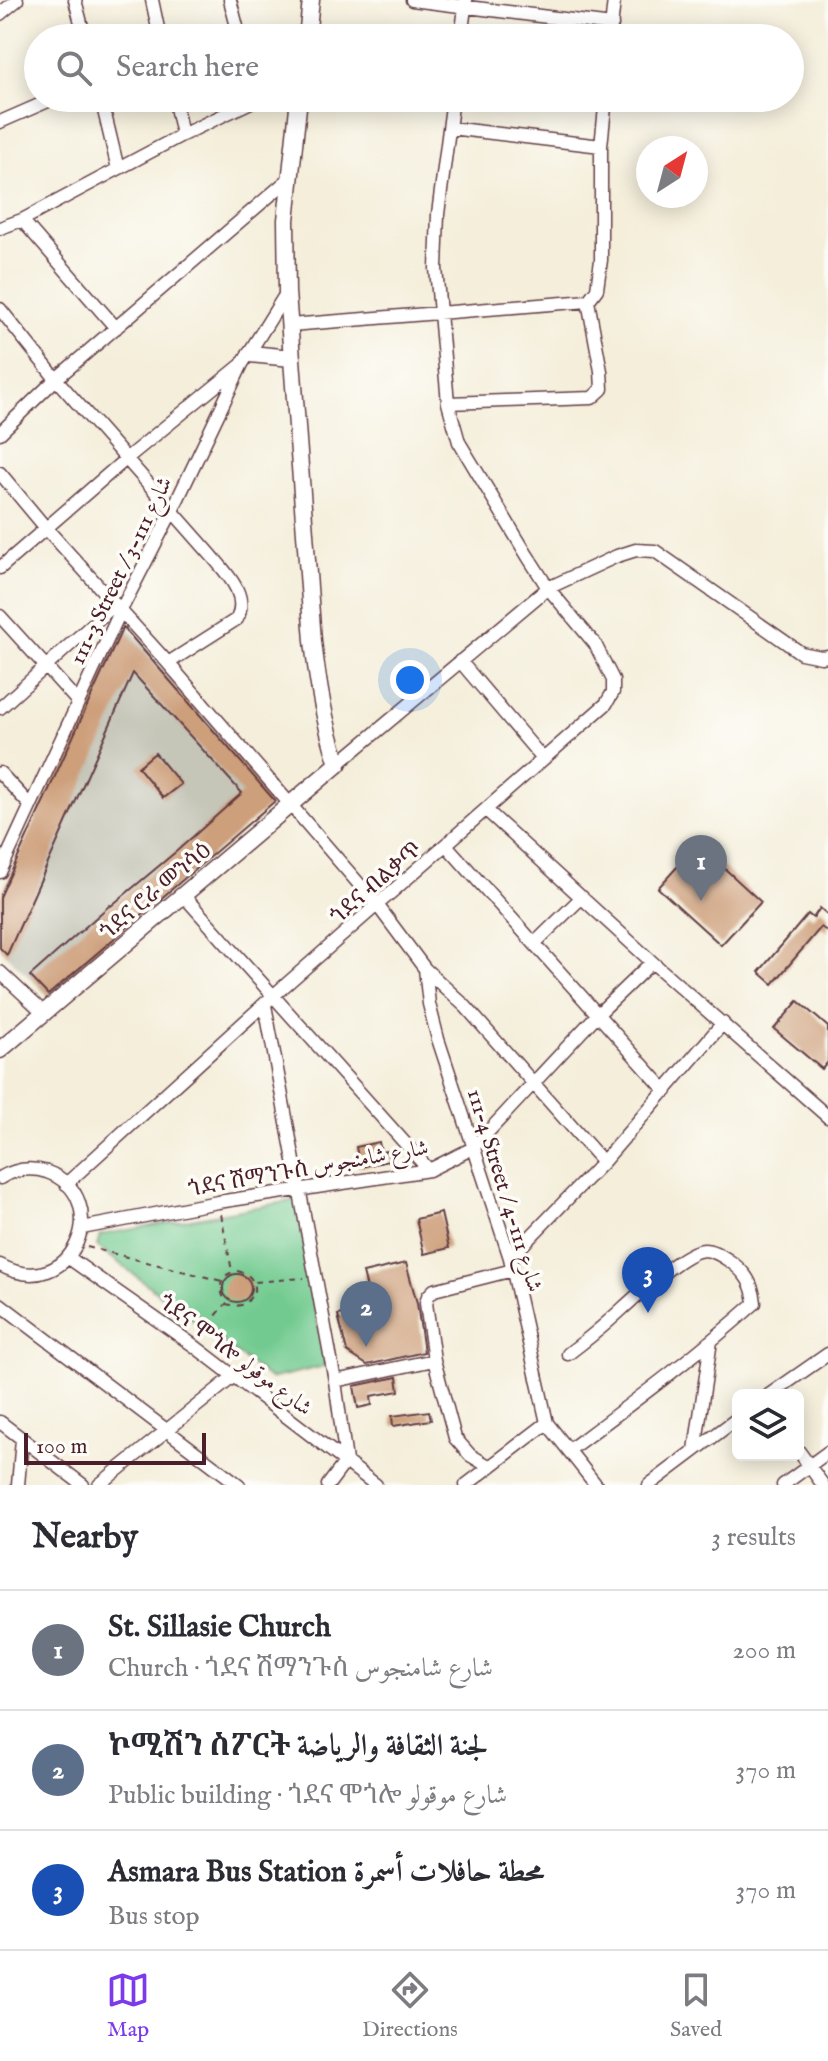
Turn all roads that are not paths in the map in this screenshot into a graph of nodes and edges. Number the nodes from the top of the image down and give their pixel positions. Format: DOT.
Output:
graph roads {
  1 [pos="17,0"];
  2 [pos="75,0"];
  3 [pos="152,0"];
  4 [pos="230,0"];
  5 [pos="311,0"];
  6 [pos="412,0"];
  7 [pos="614,0"];
  8 [pos="466,3"];
  9 [pos="0,14"];
  10 [pos="81,24"];
  11 [pos="157,24"];
  12 [pos="236,24"];
  13 [pos="308,24"];
  14 [pos="463,24"];
  15 [pos="571,24"];
  16 [pos="612,24"];
  17 [pos="24,112"];
  18 [pos="104,112"];
  19 [pos="177,112"];
  20 [pos="229,112"];
  21 [pos="297,112"];
  22 [pos="452,112"];
  23 [pos="605,112"];
  24 [pos="0,122"];
  25 [pos="450,128"];
  26 [pos="182,135"];
  27 [pos="601,146"];
  28 [pos="118,169"];
  29 [pos="289,179"];
  30 [pos="22,220"];
  31 [pos="0,228"];
  32 [pos="287,292"];
  33 [pos="588,301"];
  34 [pos="0,309"];
  35 [pos="439,312"];
  36 [pos="290,325"];
  37 [pos="116,328"];
  38 [pos="292,358"];
  39 [pos="246,359"];
  40 [pos="56,379"];
  41 [pos="448,403"];
  42 [pos="0,433"];
  43 [pos="127,458"];
  44 [pos="0,473"];
  45 [pos="172,511"];
  46 [pos="45,527"];
  47 [pos="0,568"];
  48 [pos="548,588"];
  49 [pos="118,607"];
  50 [pos="0,616"];
  51 [pos="828,656"];
  52 [pos="460,661"];
  53 [pos="168,663"];
  54 [pos="46,668"];
  55 [pos="78,702"];
  56 [pos="0,708"];
  57 [pos="543,759"];
  58 [pos="338,764"];
  59 [pos="0,773"];
  60 [pos="289,804"];
  61 [pos="30,805"];
  62 [pos="486,810"];
  63 [pos="447,846"];
  64 [pos="0,872"];
  65 [pos="183,895"];
  66 [pos="582,897"];
  67 [pos="378,906"];
  68 [pos="535,943"];
  69 [pos="652,962"];
  70 [pos="425,969"];
  71 [pos="0,972"];
  72 [pos="269,1000"];
  73 [pos="44,1013"];
  74 [pos="597,1015"];
  75 [pos="723,1023"];
  76 [pos="0,1050"];
  77 [pos="534,1084"];
  78 [pos="666,1091"];
  79 [pos="828,1117"];
  80 [pos="473,1148"];
  81 [pos="603,1162"];
  82 [pos="429,1170"];
  83 [pos="0,1178"];
  84 [pos="66,1184"];
  85 [pos="300,1190"];
  86 [pos="82,1228"];
  87 [pos="69,1258"];
  88 [pos="512,1264"];
  89 [pos="0,1265"];
  90 [pos="0,1304"];
  91 [pos="711,1341"];
  92 [pos="568,1354"];
  93 [pos="828,1354"];
  94 [pos="434,1360"];
  95 [pos="234,1376"];
  96 [pos="335,1381"];
  97 [pos="778,1389"];
  98 [pos="0,1422"];
  99 [pos="732,1422"];
  100 [pos="547,1423"];
  101 [pos="166,1430"];
  102 [pos="22,1439"];
  103 [pos="569,1450"];
  104 [pos="695,1450"];
  105 [pos="828,1452"];
  106 [pos="804,1459"];
  107 [pos="346,1461"];
  108 [pos="809,1466"];
  109 [pos="490,1467"];
  110 [pos="18,1485"];
  111 [pos="83,1485"];
  112 [pos="99,1485"];
  113 [pos="239,1485"];
  114 [pos="328,1485"];
  115 [pos="376,1485"];
  116 [pos="466,1485"];
  117 [pos="596,1485"];
  118 [pos="649,1485"];
  119 [pos="783,1485"];
  120 [pos="823,1485"];
  1 -- 9 [label="street"];
  2 -- 10 [label="street"];
  3 -- 11 [label="street"];
  4 -- 12 [label="street"];
  5 -- 13 [label="main road"];
  6 -- 8 [label="street"];
  7 -- 16 [label="street"];
  8 -- 14 [label="street"];
  8 -- 15 [label="street"];
  17 -- 24 [label="street"];
  18 -- 28 [label="street"];
  19 -- 26 [label="street"];
  20 -- 26 [label="street"];
  21 -- 29 [label="main road"];
  22 -- 25 [label="street"];
  23 -- 27 [label="street"];
  25 -- 27 [label="street"];
  25 -- 35 [label="street"];
  26 -- 28 [label="street"];
  27 -- 33 [label="street"];
  28 -- 30 [label="street"];
  29 -- 32 [label="main road"];
  29 -- 37 [label="street"];
  30 -- 31 [label="street"];
  30 -- 37 [label="street"];
  32 -- 36 [label="main road"];
  32 -- 39 [label="street, 111-3 Street / شارع 111-3"];
  33 -- 35 [label="street"];
  33 -- 41 [label="street"];
  34 -- 40 [label="street"];
  35 -- 36 [label="street"];
  35 -- 41 [label="street"];
  36 -- 38 [label="main road"];
  37 -- 40 [label="street"];
  38 -- 39 [label="main road"];
  38 -- 58 [label="main road"];
  39 -- 43 [label="street"];
  39 -- 45 [label="street, 111-3 Street / شارع 111-3"];
  40 -- 42 [label="street"];
  40 -- 43 [label="street"];
  41 -- 48 [label="street"];
  43 -- 45 [label="street"];
  43 -- 46 [label="street"];
  44 -- 46 [label="street"];
  45 -- 49 [label="street, 111-3 Street / شارع 111-3"];
  45 -- 53 [label="street"];
  46 -- 47 [label="street"];
  46 -- 49 [label="street"];
  48 -- 51 [label="street"];
  48 -- 52 [label="street"];
  48 -- 57 [label="street, ጎደና ብልቃጥ"];
  49 -- 53 [label="street"];
  49 -- 54 [label="street"];
  49 -- 55 [label="street, 111-3 Street / شارع 111-3"];
  50 -- 54 [label="street"];
  52 -- 57 [label="street"];
  52 -- 58 [label="street"];
  53 -- 60 [label="street"];
  54 -- 55 [label="street"];
  54 -- 56 [label="street"];
  55 -- 61 [label="street, 111-3 Street / شارع 111-3"];
  57 -- 62 [label="street, ጎደና ብልቃጥ"];
  58 -- 60 [label="main road, ጎደና ሮራ መንሳዕ"];
  59 -- 61 [label="street"];
  60 -- 65 [label="main road, ጎደና ሮራ መንሳዕ"];
  60 -- 67 [label="street"];
  61 -- 64 [label="street, 111-3 Street / شارع 111-3"];
  62 -- 63 [label="street, ጎደና ብልቃጥ"];
  62 -- 66 [label="street"];
  63 -- 67 [label="street, ጎደና ብልቃጥ"];
  63 -- 68 [label="street"];
  65 -- 72 [label="street"];
  65 -- 73 [label="main road, ጎደና ሮራ መንሳዕ"];
  66 -- 68 [label="street"];
  66 -- 69 [label="street"];
  67 -- 70 [label="street"];
  67 -- 72 [label="street, ጎደና ብልቃጥ"];
  68 -- 74 [label="street"];
  69 -- 74 [label="street, ጎደና ሽማንጉስ شارع شامنجوس"];
  69 -- 75 [label="street"];
  70 -- 77 [label="street"];
  70 -- 80 [label="street, 111-4 Street / شارع 111-4"];
  71 -- 73 [label="street"];
  72 -- 82 [label="street"];
  72 -- 84 [label="street, ጎደና ብልቃጥ"];
  72 -- 85 [label="street"];
  73 -- 76 [label="main road, ጎደና ሮራ መንሳዕ"];
  74 -- 77 [label="street, ጎደና ሽማንጉስ شارع شامنجوس"];
  74 -- 78 [label="street"];
  75 -- 78 [label="street"];
  75 -- 79 [label="street"];
  77 -- 80 [label="street, ጎደና ሽማንጉስ شارع شامنجوس"];
  77 -- 81 [label="street"];
  78 -- 81 [label="street"];
  80 -- 82 [label="street, ጎደና ሽማንጉስ شارع شامنجوس"];
  80 -- 88 [label="street, 111-4 Street / شارع 111-4"];
  81 -- 88 [label="street"];
  82 -- 85 [label="street, ጎደና ሽማንጉስ شارع شامنجوس"];
  83 -- 84 [label="street"];
  84 -- 86 [label="street"];
  85 -- 86 [label="street, ጎደና ሽማንጉስ شارع شامنجوس"];
  85 -- 96 [label="street"];
  86 -- 87 [label="street"];
  87 -- 89 [label="street"];
  87 -- 95 [label="street, ጎደና ሞጎሎ شارع موقولو"];
  88 -- 94 [label="street"];
  88 -- 100 [label="street, 111-4 Street / شارع 111-4"];
  90 -- 101 [label="street"];
  91 -- 92 [label="street"];
  91 -- 103 [label="street"];
  91 -- 104 [label="street"];
  93 -- 97 [label="street"];
  94 -- 96 [label="street"];
  94 -- 109 [label="street"];
  95 -- 101 [label="street"];
  95 -- 107 [label="street, ጎደና ሞጎሎ شارع موقولو"];
  96 -- 107 [label="street"];
  98 -- 102 [label="street"];
  99 -- 104 [label="street"];
  100 -- 103 [label="street"];
  100 -- 109 [label="street"];
  101 -- 112 [label="street"];
  101 -- 113 [label="street"];
  102 -- 110 [label="street"];
  102 -- 111 [label="street"];
  103 -- 117 [label="street"];
  104 -- 118 [label="street"];
  105 -- 108 [label="street"];
  106 -- 108 [label="street"];
  107 -- 114 [label="street"];
  107 -- 115 [label="street, ጎደና ሞጎሎ شارع موقولو"];
  108 -- 119 [label="street"];
  108 -- 120 [label="street"];
  109 -- 116 [label="street"];
}
